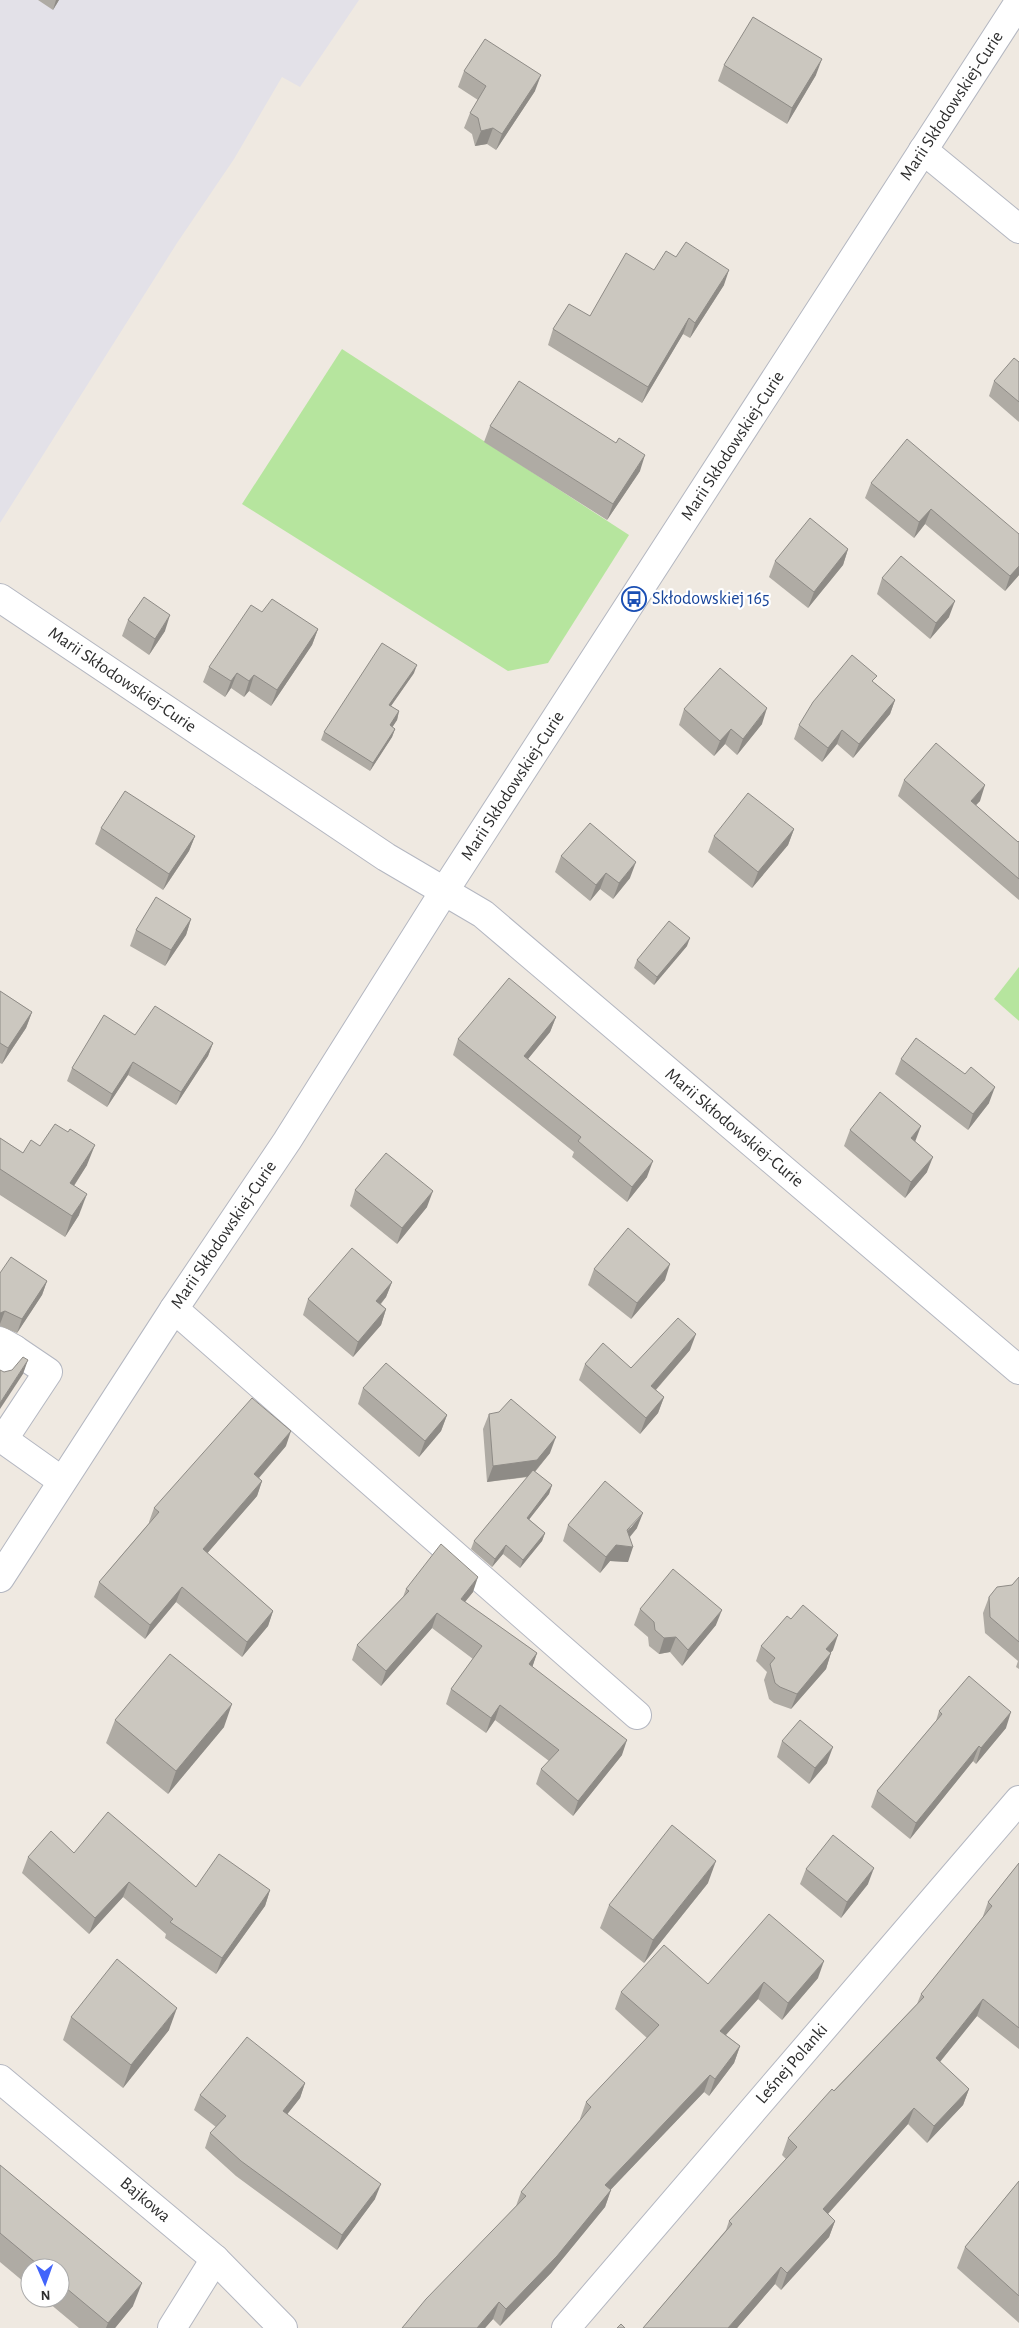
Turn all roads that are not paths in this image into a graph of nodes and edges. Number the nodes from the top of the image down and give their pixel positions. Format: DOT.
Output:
graph roads {
  1 [pos="1019,2"];
  2 [pos="923,150"];
  3 [pos="1019,229"];
  4 [pos="0,598"];
  5 [pos="445,890"];
  6 [pos="174,1309"];
  7 [pos="4,1353"];
  8 [pos="1019,1370"];
  9 [pos="2,1439"];
  10 [pos="62,1482"];
  11 [pos="0,1578"];
  12 [pos="637,1715"];
  13 [pos="1019,1800"];
  14 [pos="0,2079"];
  15 [pos="215,2259"];
  16 [pos="172,2328"];
  17 [pos="284,2328"];
  18 [pos="566,2328"];
  1 -- 2 [label="street, Marii Skłodowskiej-Curie"];
  2 -- 3 [label="street"];
  2 -- 5 [label="street, Marii Skłodowskiej-Curie"];
  4 -- 5 [label="street, Marii Skłodowskiej-Curie"];
  5 -- 6 [label="street, Marii Skłodowskiej-Curie"];
  5 -- 8 [label="street, Marii Skłodowskiej-Curie"];
  6 -- 10 [label="street, Marii Skłodowskiej-Curie"];
  6 -- 12 [label="street"];
  7 -- 9 [label="street"];
  9 -- 10 [label="street"];
  10 -- 11 [label="street, Marii Skłodowskiej-Curie"];
  13 -- 18 [label="street, Leśnej Polanki"];
  14 -- 15 [label="street, Bajkowa"];
  15 -- 16 [label="street"];
  15 -- 17 [label="street, Bajkowa"];
}
